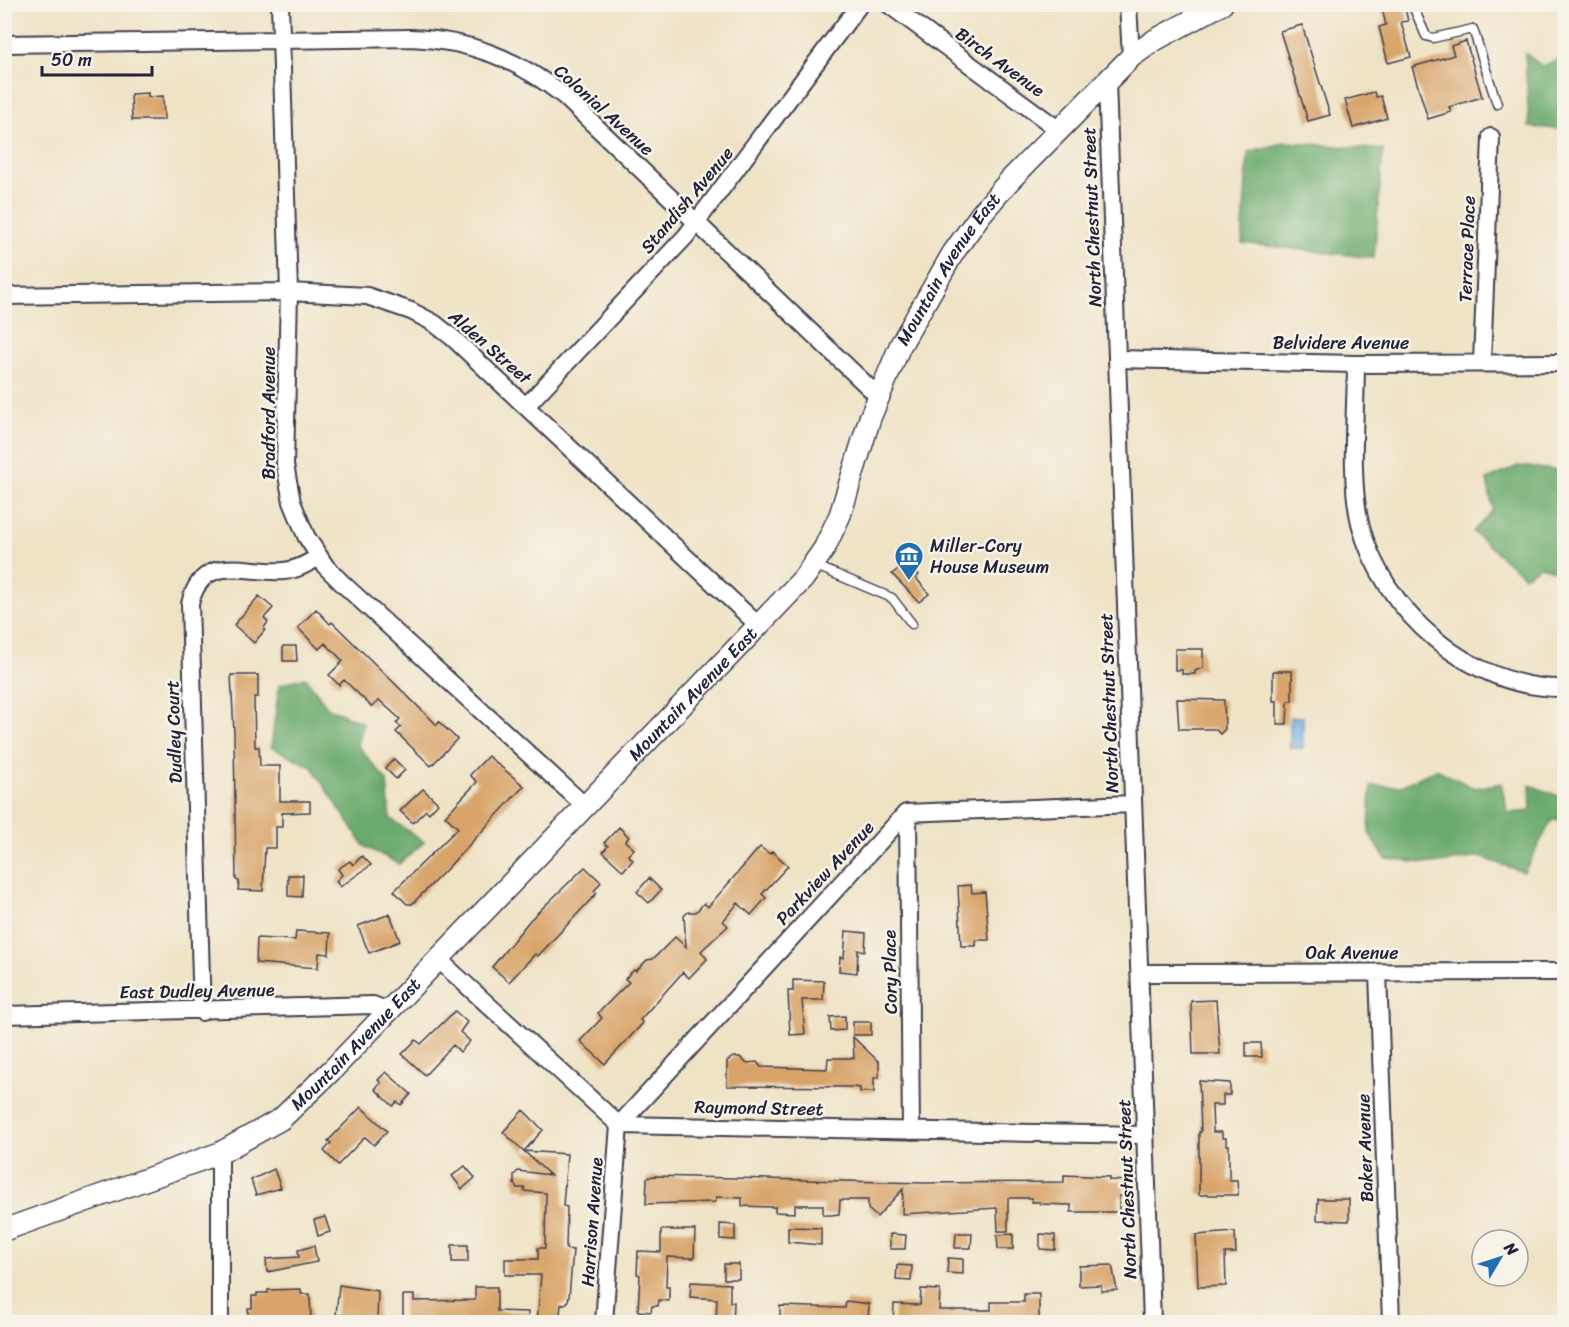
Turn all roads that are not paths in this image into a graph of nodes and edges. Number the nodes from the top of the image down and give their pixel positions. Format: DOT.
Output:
graph roads {
  1 [pos="280,4"];
  2 [pos="860,4"];
  3 [pos="888,4"];
  4 [pos="1128,4"];
  5 [pos="1222,4"];
  6 [pos="1412,4"];
  7 [pos="282,41"];
  8 [pos="4,44"];
  9 [pos="1131,57"];
  10 [pos="1107,82"];
  11 [pos="1497,104"];
  12 [pos="1059,130"];
  13 [pos="1491,137"];
  14 [pos="697,223"];
  15 [pos="289,292"];
  16 [pos="4,296"];
  17 [pos="1117,359"];
  18 [pos="1482,362"];
  19 [pos="1564,363"];
  20 [pos="1356,364"];
  21 [pos="879,397"];
  22 [pos="527,405"];
  23 [pos="319,557"];
  24 [pos="813,565"];
  25 [pos="912,624"];
  26 [pos="758,625"];
  27 [pos="1564,688"];
  28 [pos="1132,804"];
  29 [pos="585,806"];
  30 [pos="908,813"];
  31 [pos="438,959"];
  32 [pos="1564,972"];
  33 [pos="1378,973"];
  34 [pos="1139,974"];
  35 [pos="389,1011"];
  36 [pos="202,1012"];
  37 [pos="4,1015"];
  38 [pos="619,1125"];
  39 [pos="911,1131"];
  40 [pos="1144,1135"];
  41 [pos="220,1153"];
  42 [pos="4,1230"];
  43 [pos="220,1323"];
  44 [pos="604,1323"];
  45 [pos="1152,1323"];
  46 [pos="1391,1323"];
  1 -- 7 [label="street, Bradford Avenue"];
  2 -- 14 [label="street, Standish Avenue"];
  3 -- 12 [label="street, Birch Avenue"];
  4 -- 9 [label="street"];
  5 -- 9 [label="street, Mountain Avenue East"];
  6 -- 11 [label="lane"];
  7 -- 8 [label="street, Colonial Avenue"];
  7 -- 14 [label="street, Colonial Avenue"];
  7 -- 15 [label="street, Bradford Avenue"];
  9 -- 10 [label="street, Mountain Avenue East"];
  10 -- 12 [label="street, Mountain Avenue East"];
  10 -- 17 [label="street, North Chestnut Street"];
  12 -- 21 [label="street, Mountain Avenue East"];
  13 -- 18 [label="street, Terrace Place"];
  14 -- 21 [label="street, Colonial Avenue"];
  14 -- 22 [label="street, Standish Avenue"];
  15 -- 16 [label="street, Alden Street"];
  15 -- 22 [label="street, Alden Street"];
  15 -- 23 [label="street, Bradford Avenue"];
  17 -- 20 [label="street, Belvidere Avenue"];
  17 -- 28 [label="street, North Chestnut Street"];
  18 -- 19 [label="street, Belvidere Avenue"];
  18 -- 20 [label="street, Belvidere Avenue"];
  20 -- 27 [label="street"];
  21 -- 24 [label="street, Mountain Avenue East"];
  22 -- 26 [label="street, Alden Street"];
  23 -- 29 [label="street, Bradford Avenue"];
  23 -- 36 [label="street, Dudley Court"];
  24 -- 25 [label="lane"];
  24 -- 26 [label="street, Mountain Avenue East"];
  26 -- 29 [label="street, Mountain Avenue East"];
  28 -- 30 [label="street"];
  28 -- 34 [label="street, North Chestnut Street"];
  29 -- 31 [label="street, Mountain Avenue East"];
  30 -- 38 [label="street, Parkview Avenue"];
  30 -- 39 [label="street, Cory Place"];
  31 -- 35 [label="street, Mountain Avenue East"];
  31 -- 38 [label="street"];
  32 -- 33 [label="street, Oak Avenue"];
  33 -- 34 [label="street, Oak Avenue"];
  33 -- 46 [label="street, Baker Avenue"];
  34 -- 40 [label="street, North Chestnut Street"];
  35 -- 36 [label="street, East Dudley Avenue"];
  35 -- 41 [label="street, Mountain Avenue East"];
  36 -- 37 [label="street, East Dudley Avenue"];
  38 -- 39 [label="street, Raymond Street"];
  38 -- 44 [label="street, Harrison Avenue"];
  39 -- 40 [label="street, Raymond Street"];
  40 -- 45 [label="street, North Chestnut Street"];
  41 -- 42 [label="street, Mountain Avenue East"];
  41 -- 43 [label="street"];
}
